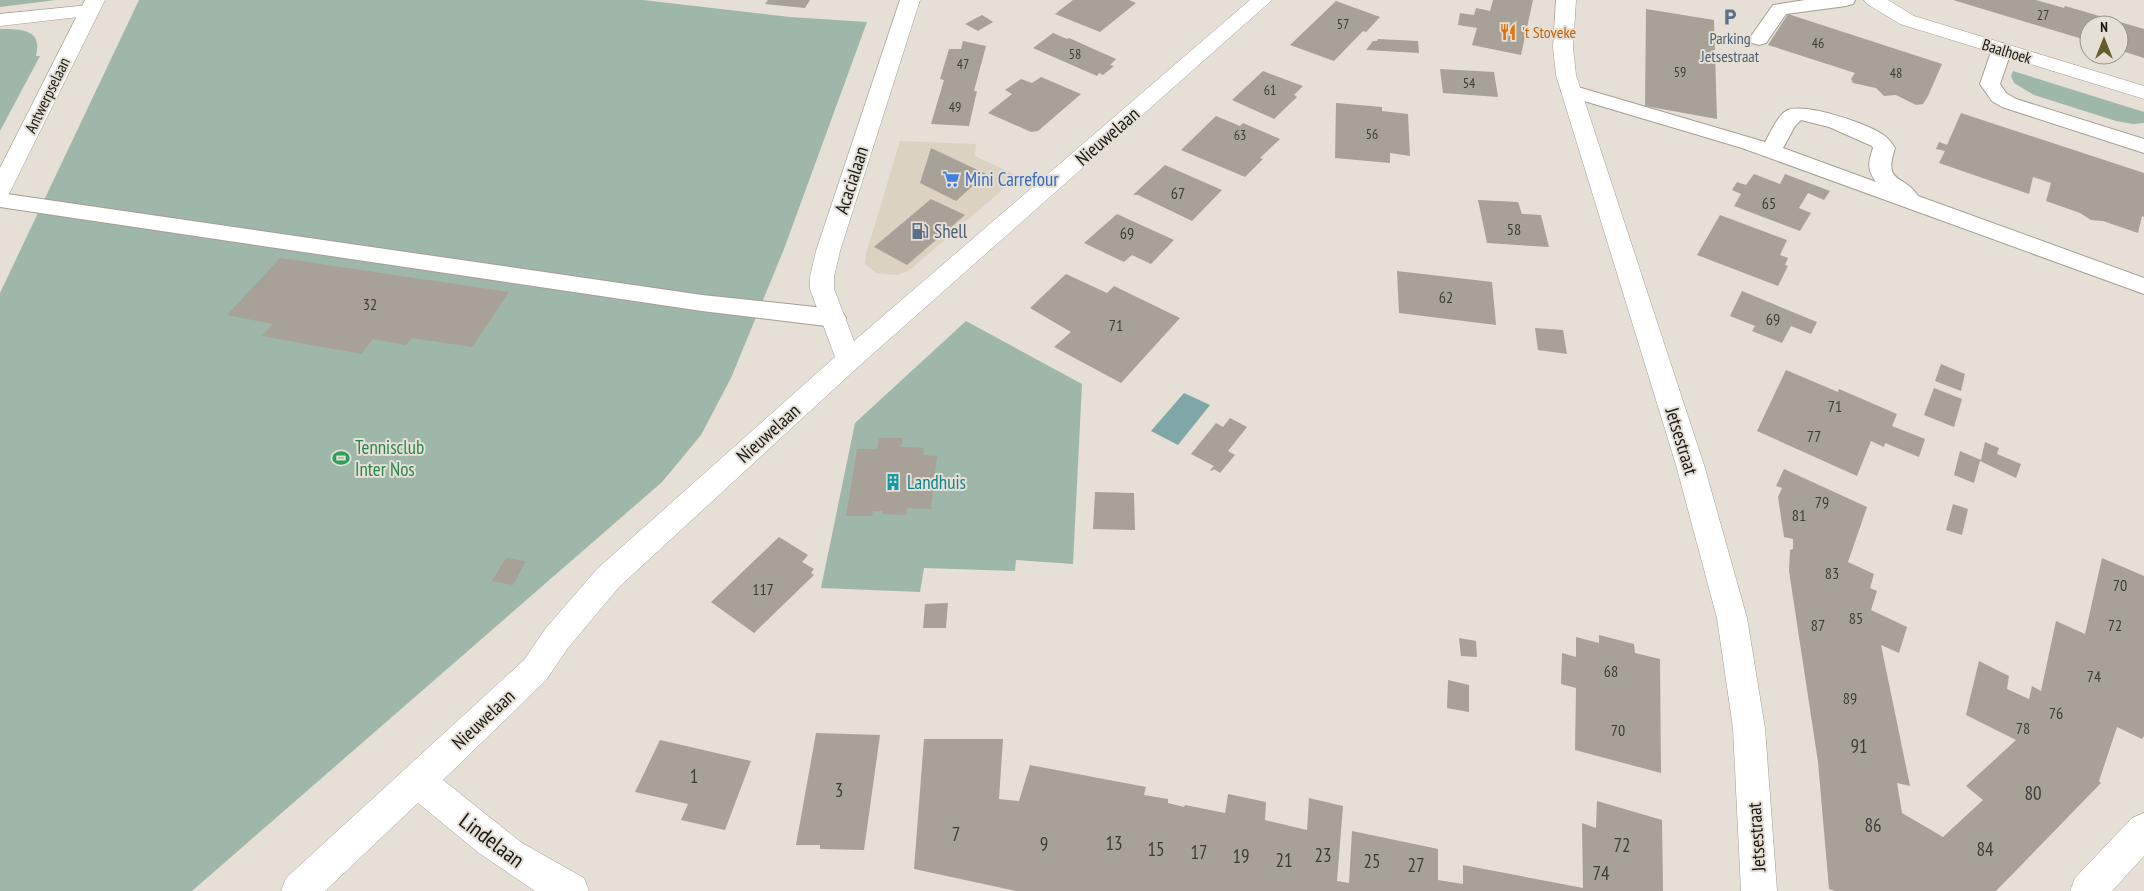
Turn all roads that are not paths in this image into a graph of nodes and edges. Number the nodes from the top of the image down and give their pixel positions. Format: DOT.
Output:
graph roads {
  1 [pos="910,0"];
  2 [pos="1262,0"];
  3 [pos="1566,0"];
  4 [pos="1846,0"];
  5 [pos="1874,0"];
  6 [pos="92,6"];
  7 [pos="0,20"];
  8 [pos="1759,39"];
  9 [pos="2002,49"];
  10 [pos="1571,91"];
  11 [pos="2144,93"];
  12 [pos="2144,146"];
  13 [pos="1771,151"];
  14 [pos="0,190"];
  15 [pos="0,200"];
  16 [pos="1912,203"];
  17 [pos="2144,286"];
  18 [pos="834,318"];
  19 [pos="850,360"];
  20 [pos="418,781"];
  21 [pos="2144,830"];
  22 [pos="299,891"];
  23 [pos="571,891"];
  24 [pos="1759,891"];
  25 [pos="2088,891"];
  1 -- 18 [label="main road, Acacialaan"];
  2 -- 19 [label="main road, Nieuwelaan"];
  3 -- 10 [label="main road, Jetsestraat"];
  4 -- 8 [label="lane"];
  5 -- 9 [label="main road, Baalhoek"];
  6 -- 7 [label="main road"];
  6 -- 14 [label="main road, Antwerpselaan"];
  9 -- 11 [label="main road, Baalhoek"];
  9 -- 12 [label="lane"];
  10 -- 13 [label="lane"];
  10 -- 24 [label="main road, Jetsestraat"];
  13 -- 16 [label="lane"];
  13 -- 16 [label="lane"];
  15 -- 18 [label="lane"];
  16 -- 17 [label="lane"];
  18 -- 19 [label="main road, Acacialaan"];
  19 -- 20 [label="main road, Nieuwelaan"];
  20 -- 22 [label="main road, Nieuwelaan"];
  20 -- 23 [label="main road, Lindelaan"];
  21 -- 25 [label="main road"];
}
